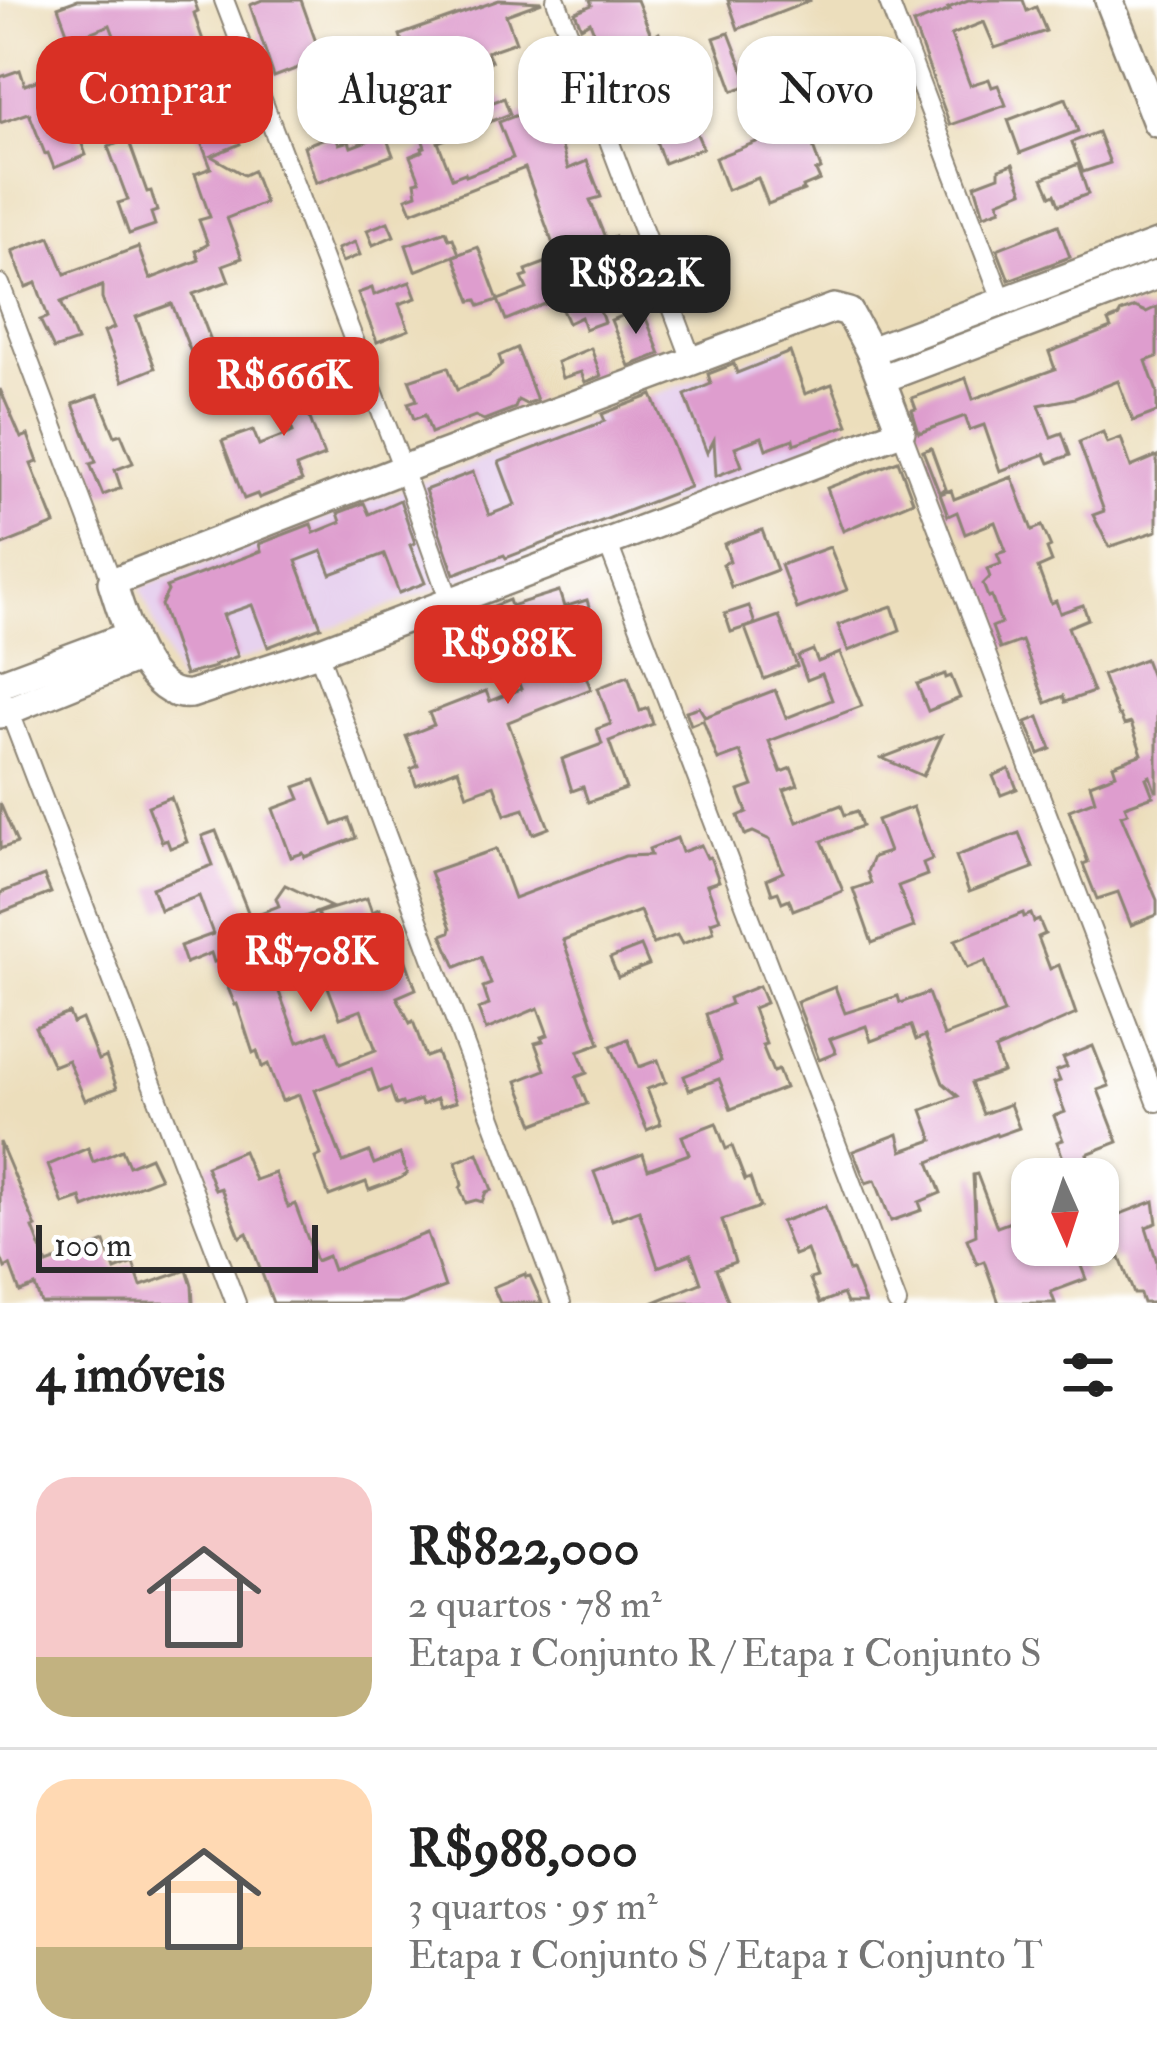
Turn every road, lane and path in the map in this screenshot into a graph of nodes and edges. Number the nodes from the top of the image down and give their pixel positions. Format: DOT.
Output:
graph roads {
  1 [pos="224,0"];
  2 [pos="556,0"];
  3 [pos="888,0"];
  4 [pos="1109,0"];
  5 [pos="1157,123"];
  6 [pos="1157,244"];
  7 [pos="1157,275"];
  8 [pos="0,284"];
  9 [pos="1003,302"];
  10 [pos="870,351"];
  11 [pos="692,360"];
  12 [pos="881,379"];
  13 [pos="901,431"];
  14 [pos="403,469"];
  15 [pos="608,544"];
  16 [pos="112,581"];
  17 [pos="450,602"];
  18 [pos="135,646"];
  19 [pos="318,652"];
  20 [pos="2,698"];
  21 [pos="1157,1102"];
  22 [pos="236,1303"];
  23 [pos="561,1303"];
  24 [pos="897,1303"];
  1 -- 14 [label="street"];
  2 -- 11 [label="street"];
  3 -- 9 [label="street"];
  4 -- 5 [label="street"];
  6 -- 9 [label="street"];
  7 -- 12 [label="street"];
  8 -- 16 [label="street"];
  9 -- 10 [label="street"];
  10 -- 11 [label="street"];
  10 -- 12 [label="street"];
  11 -- 14 [label="street"];
  12 -- 13 [label="street"];
  13 -- 15 [label="street"];
  13 -- 21 [label="street"];
  14 -- 16 [label="street"];
  14 -- 17 [label="street"];
  15 -- 17 [label="street"];
  15 -- 24 [label="street"];
  16 -- 18 [label="street"];
  17 -- 19 [label="street"];
  18 -- 19 [label="street"];
  18 -- 20 [label="street"];
  19 -- 23 [label="street"];
  20 -- 22 [label="street"];
}
